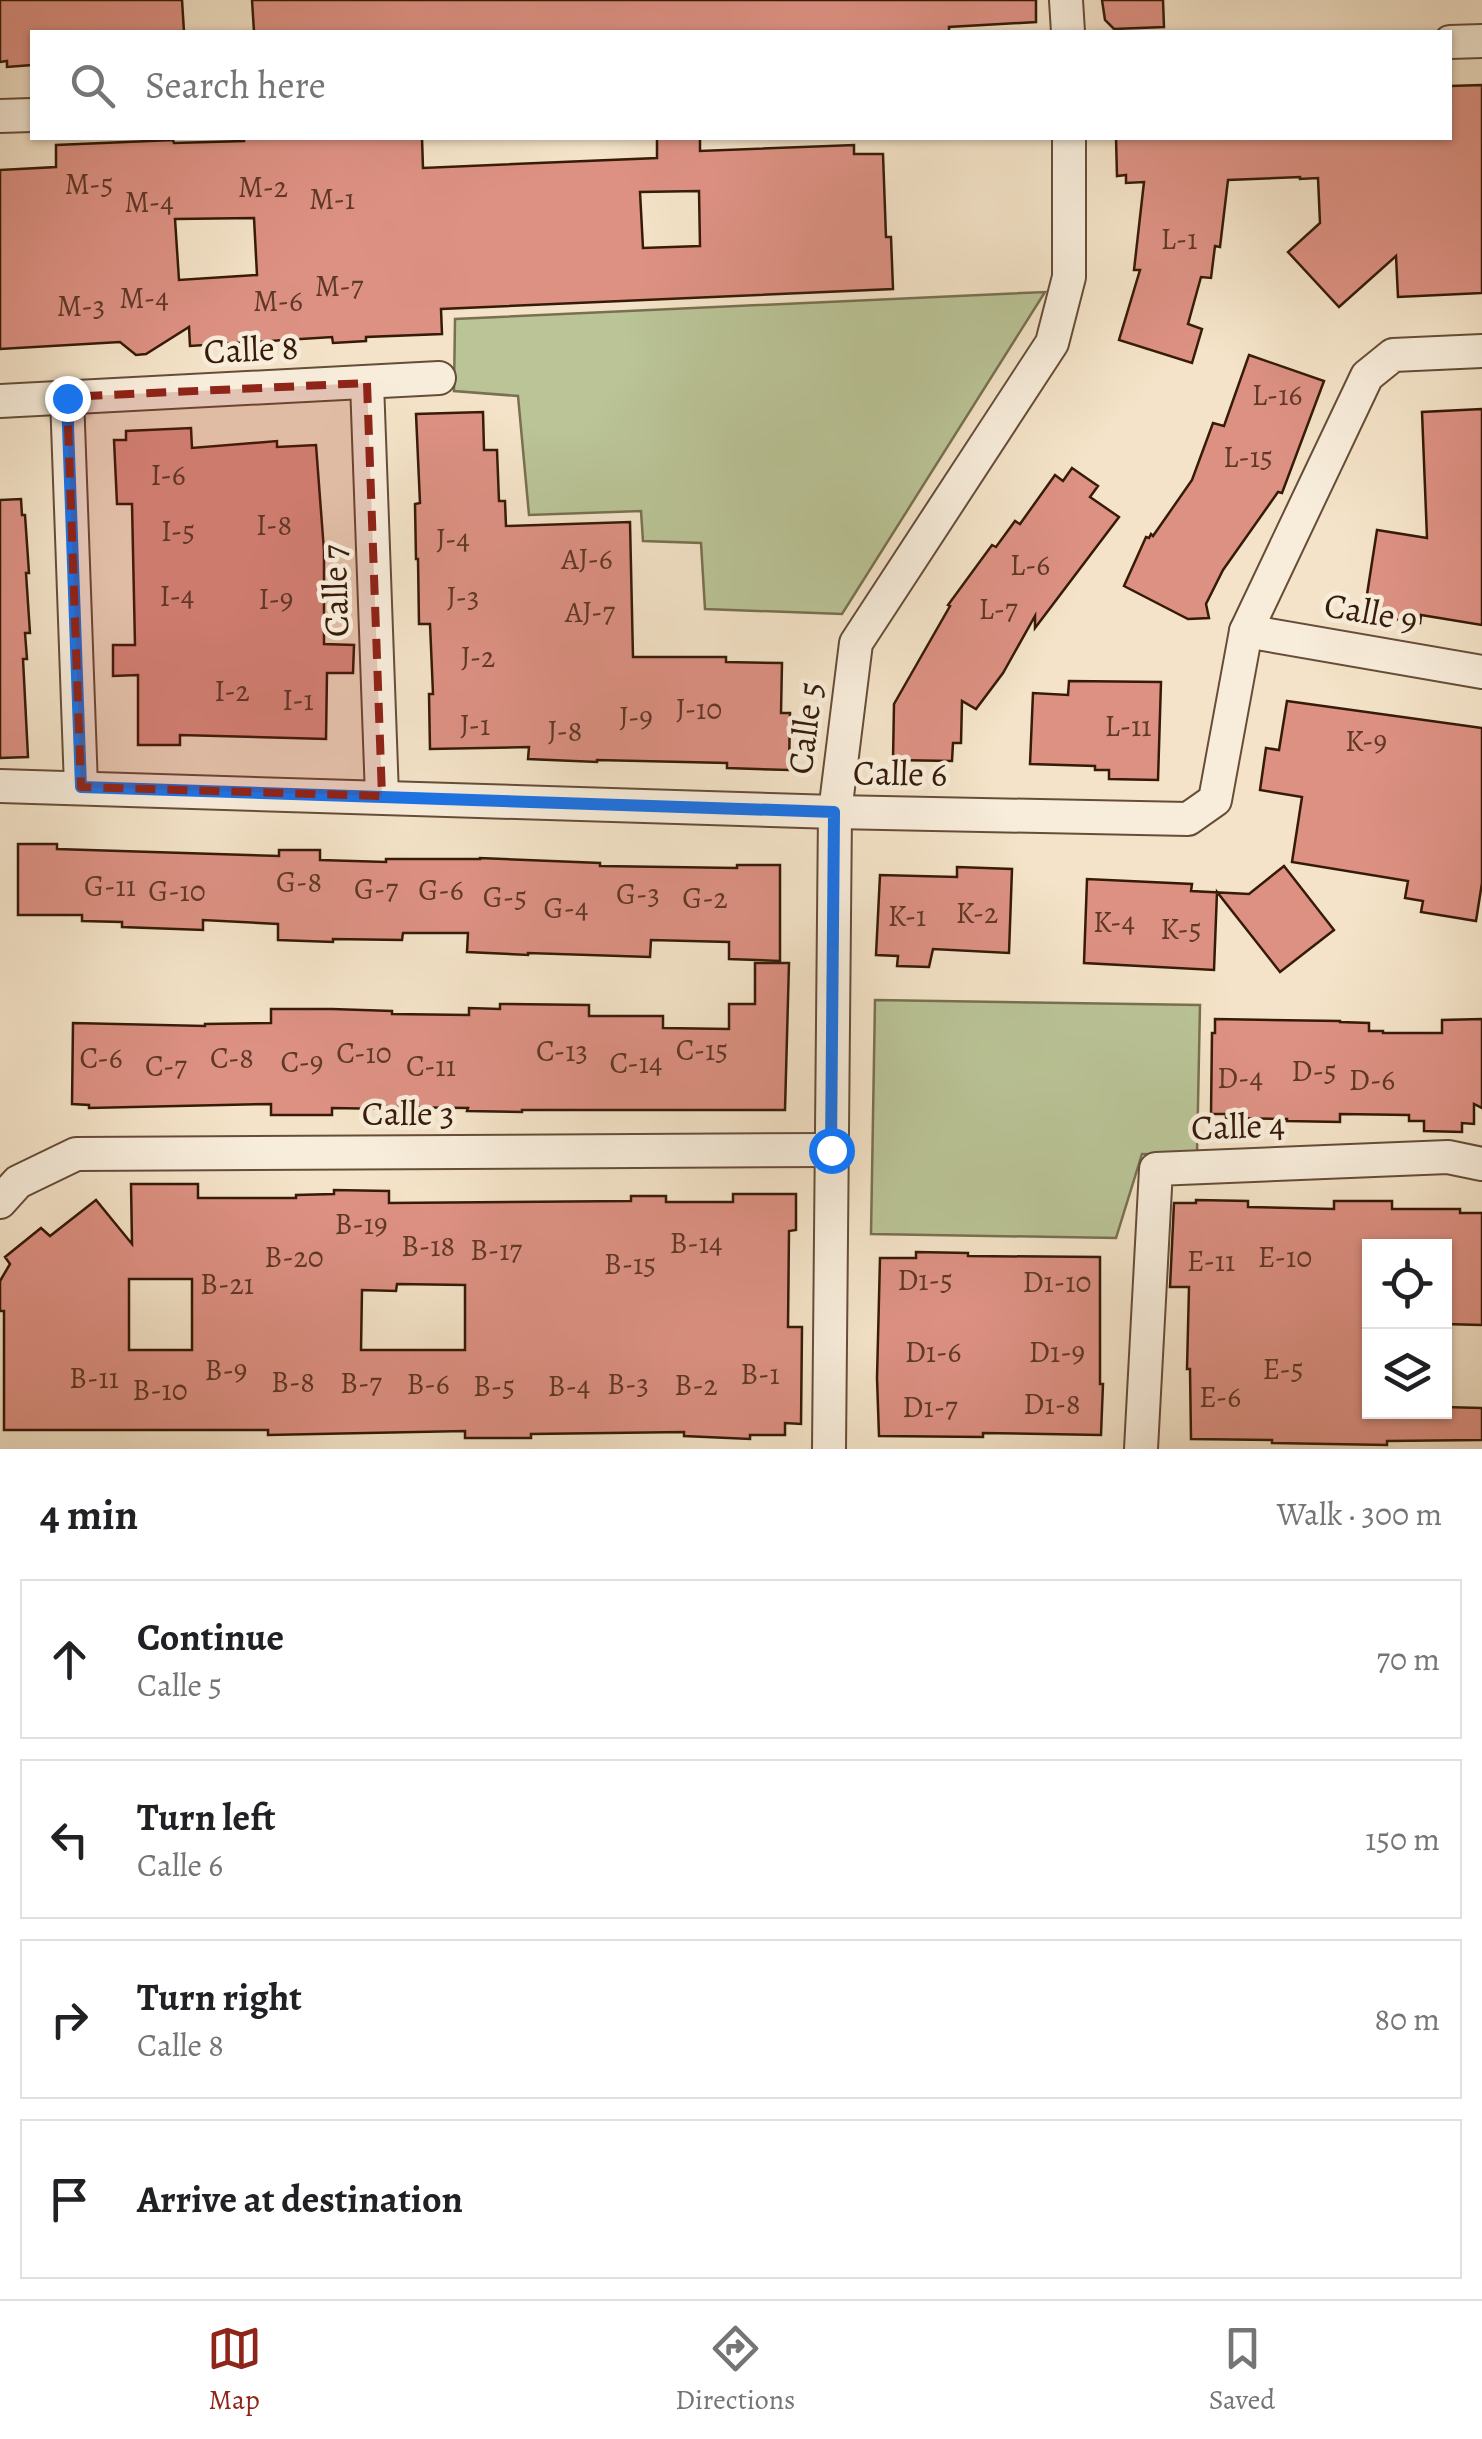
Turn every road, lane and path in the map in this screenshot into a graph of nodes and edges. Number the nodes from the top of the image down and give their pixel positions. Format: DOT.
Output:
graph roads {
  1 [pos="1066,0"];
  2 [pos="1068,30"];
  3 [pos="1482,41"];
  4 [pos="1452,42"];
  5 [pos="30,114"];
  6 [pos="0,116"];
  7 [pos="1069,140"];
  8 [pos="1482,351"];
  9 [pos="440,378"];
  10 [pos="367,383"];
  11 [pos="67,398"];
  12 [pos="0,401"];
  13 [pos="1246,631"];
  14 [pos="1482,672"];
  15 [pos="0,786"];
  16 [pos="81,787"];
  17 [pos="382,796"];
  18 [pos="834,812"];
  19 [pos="831,1150"];
  20 [pos="1482,1164"];
  21 [pos="0,1202"];
  22 [pos="829,1449"];
  23 [pos="1141,1449"];
  1 -- 2 [label="street"];
  3 -- 4 [label="street"];
  5 -- 6 [label="street"];
  7 -- 18 [label="street, Calle 5"];
  8 -- 13 [label="street, Calle 6"];
  9 -- 10 [label="street, Calle 8"];
  10 -- 11 [label="street, Calle 8"];
  10 -- 17 [label="street, Calle 7"];
  11 -- 12 [label="street, Calle 8"];
  11 -- 16 [label="street"];
  13 -- 14 [label="street, Calle 9"];
  13 -- 18 [label="street, Calle 6"];
  15 -- 16 [label="street, Calle 6"];
  16 -- 17 [label="street, Calle 6"];
  17 -- 18 [label="street, Calle 6"];
  18 -- 19 [label="street, Calle 5"];
  19 -- 21 [label="street, Calle 3"];
  19 -- 22 [label="street, Calle 5"];
  20 -- 23 [label="street, Calle 4"];
}
